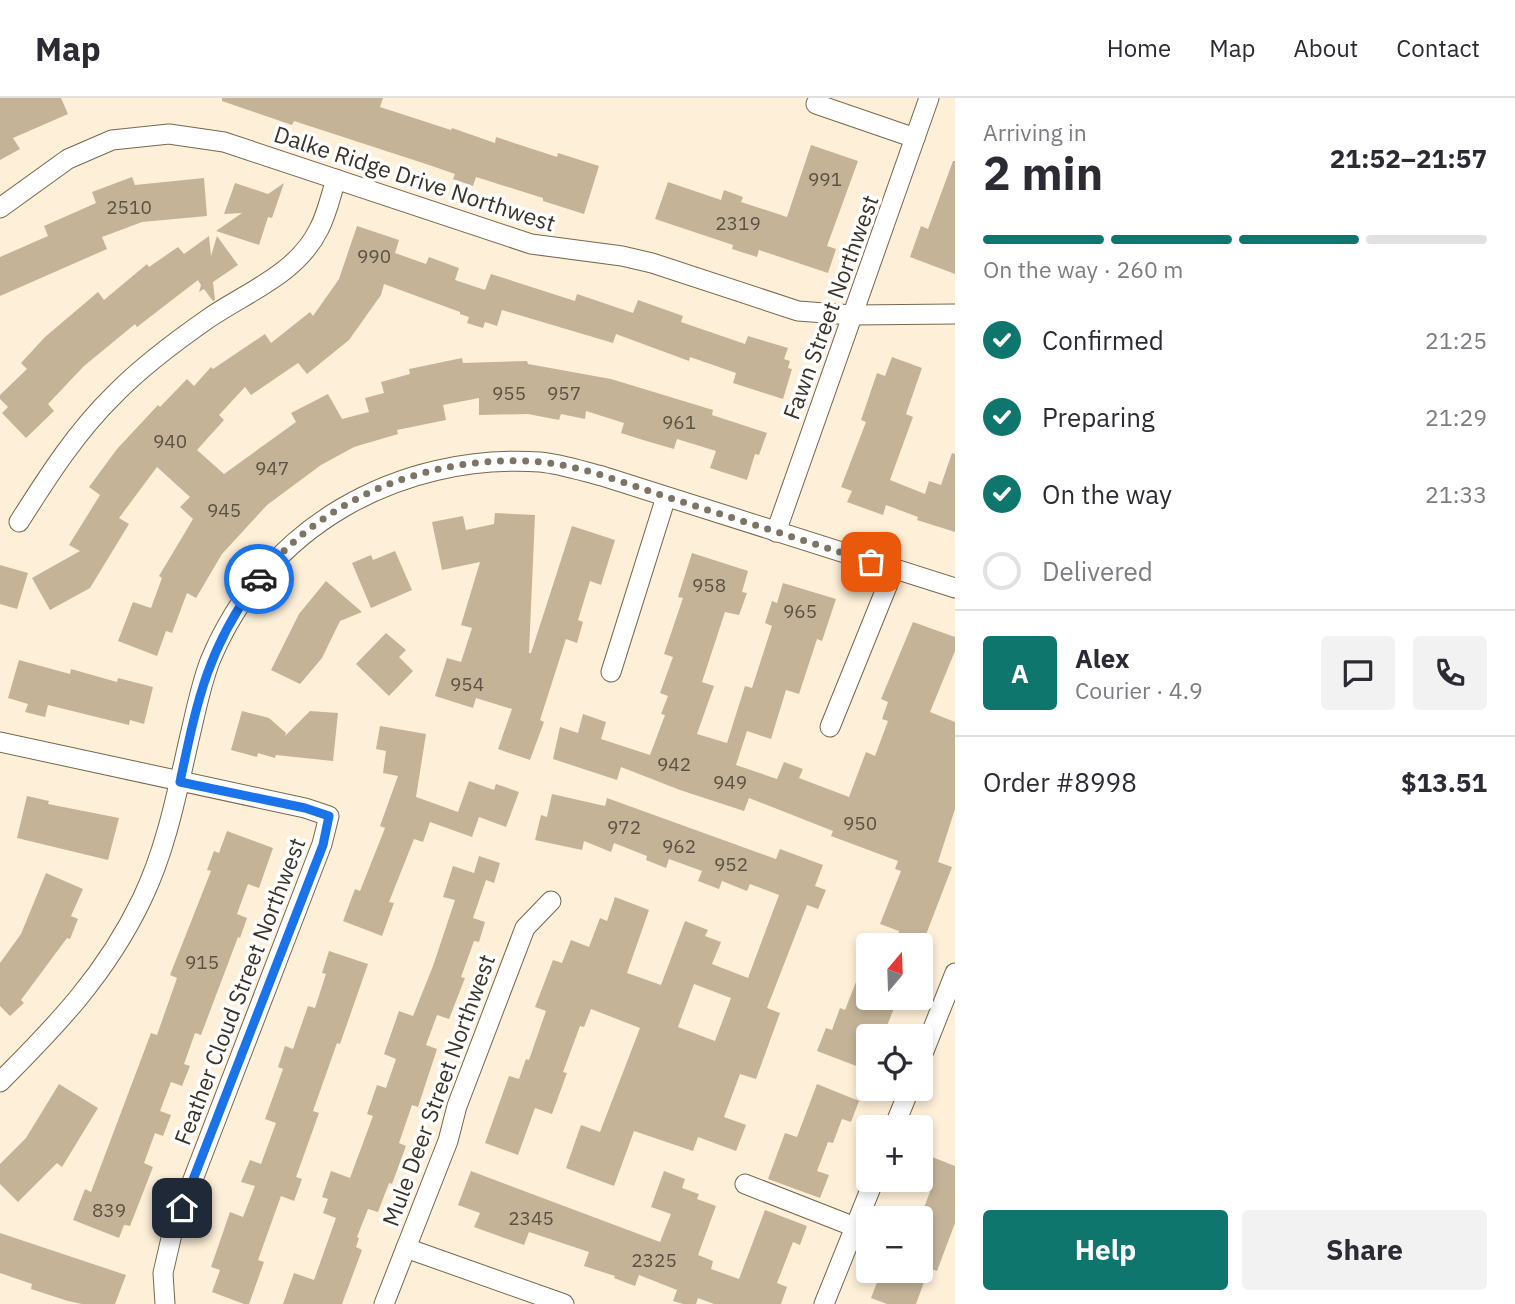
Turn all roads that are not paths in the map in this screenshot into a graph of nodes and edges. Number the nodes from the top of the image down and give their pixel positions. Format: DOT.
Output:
graph roads {
  1 [pos="929,98"];
  2 [pos="816,104"];
  3 [pos="915,138"];
  4 [pos="336,179"];
  5 [pos="0,208"];
  6 [pos="955,314"];
  7 [pos="852,315"];
  8 [pos="666,497"];
  9 [pos="19,522"];
  10 [pos="776,532"];
  11 [pos="894,569"];
  12 [pos="955,588"];
  13 [pos="611,672"];
  14 [pos="830,727"];
  15 [pos="0,742"];
  16 [pos="180,782"];
  17 [pos="551,901"];
  18 [pos="955,973"];
  19 [pos="933,1028"];
  20 [pos="0,1082"];
  21 [pos="745,1184"];
  22 [pos="869,1192"];
  23 [pos="855,1227"];
  24 [pos="406,1248"];
  25 [pos="165,1304"];
  26 [pos="384,1304"];
  27 [pos="564,1304"];
  28 [pos="824,1304"];
  1 -- 3 [label="street, Fawn Street Northwest"];
  2 -- 3 [label="street"];
  3 -- 7 [label="street, Fawn Street Northwest"];
  4 -- 5 [label="street, Dalke Ridge Drive Northwest"];
  4 -- 7 [label="street, Dalke Ridge Drive Northwest"];
  4 -- 9 [label="street"];
  6 -- 7 [label="street, Dalke Ridge Drive Northwest"];
  7 -- 10 [label="street, Fawn Street Northwest"];
  8 -- 10 [label="street"];
  8 -- 13 [label="street"];
  8 -- 16 [label="street"];
  10 -- 11 [label="street"];
  11 -- 12 [label="street"];
  11 -- 14 [label="street"];
  15 -- 16 [label="street"];
  16 -- 20 [label="street"];
  16 -- 25 [label="street, Feather Cloud Street Northwest"];
  17 -- 24 [label="street, Mule Deer Street Northwest"];
  18 -- 19 [label="street"];
  21 -- 23 [label="street"];
  22 -- 23 [label="street"];
  23 -- 28 [label="street"];
  24 -- 26 [label="street, Mule Deer Street Northwest"];
  24 -- 27 [label="street"];
}
